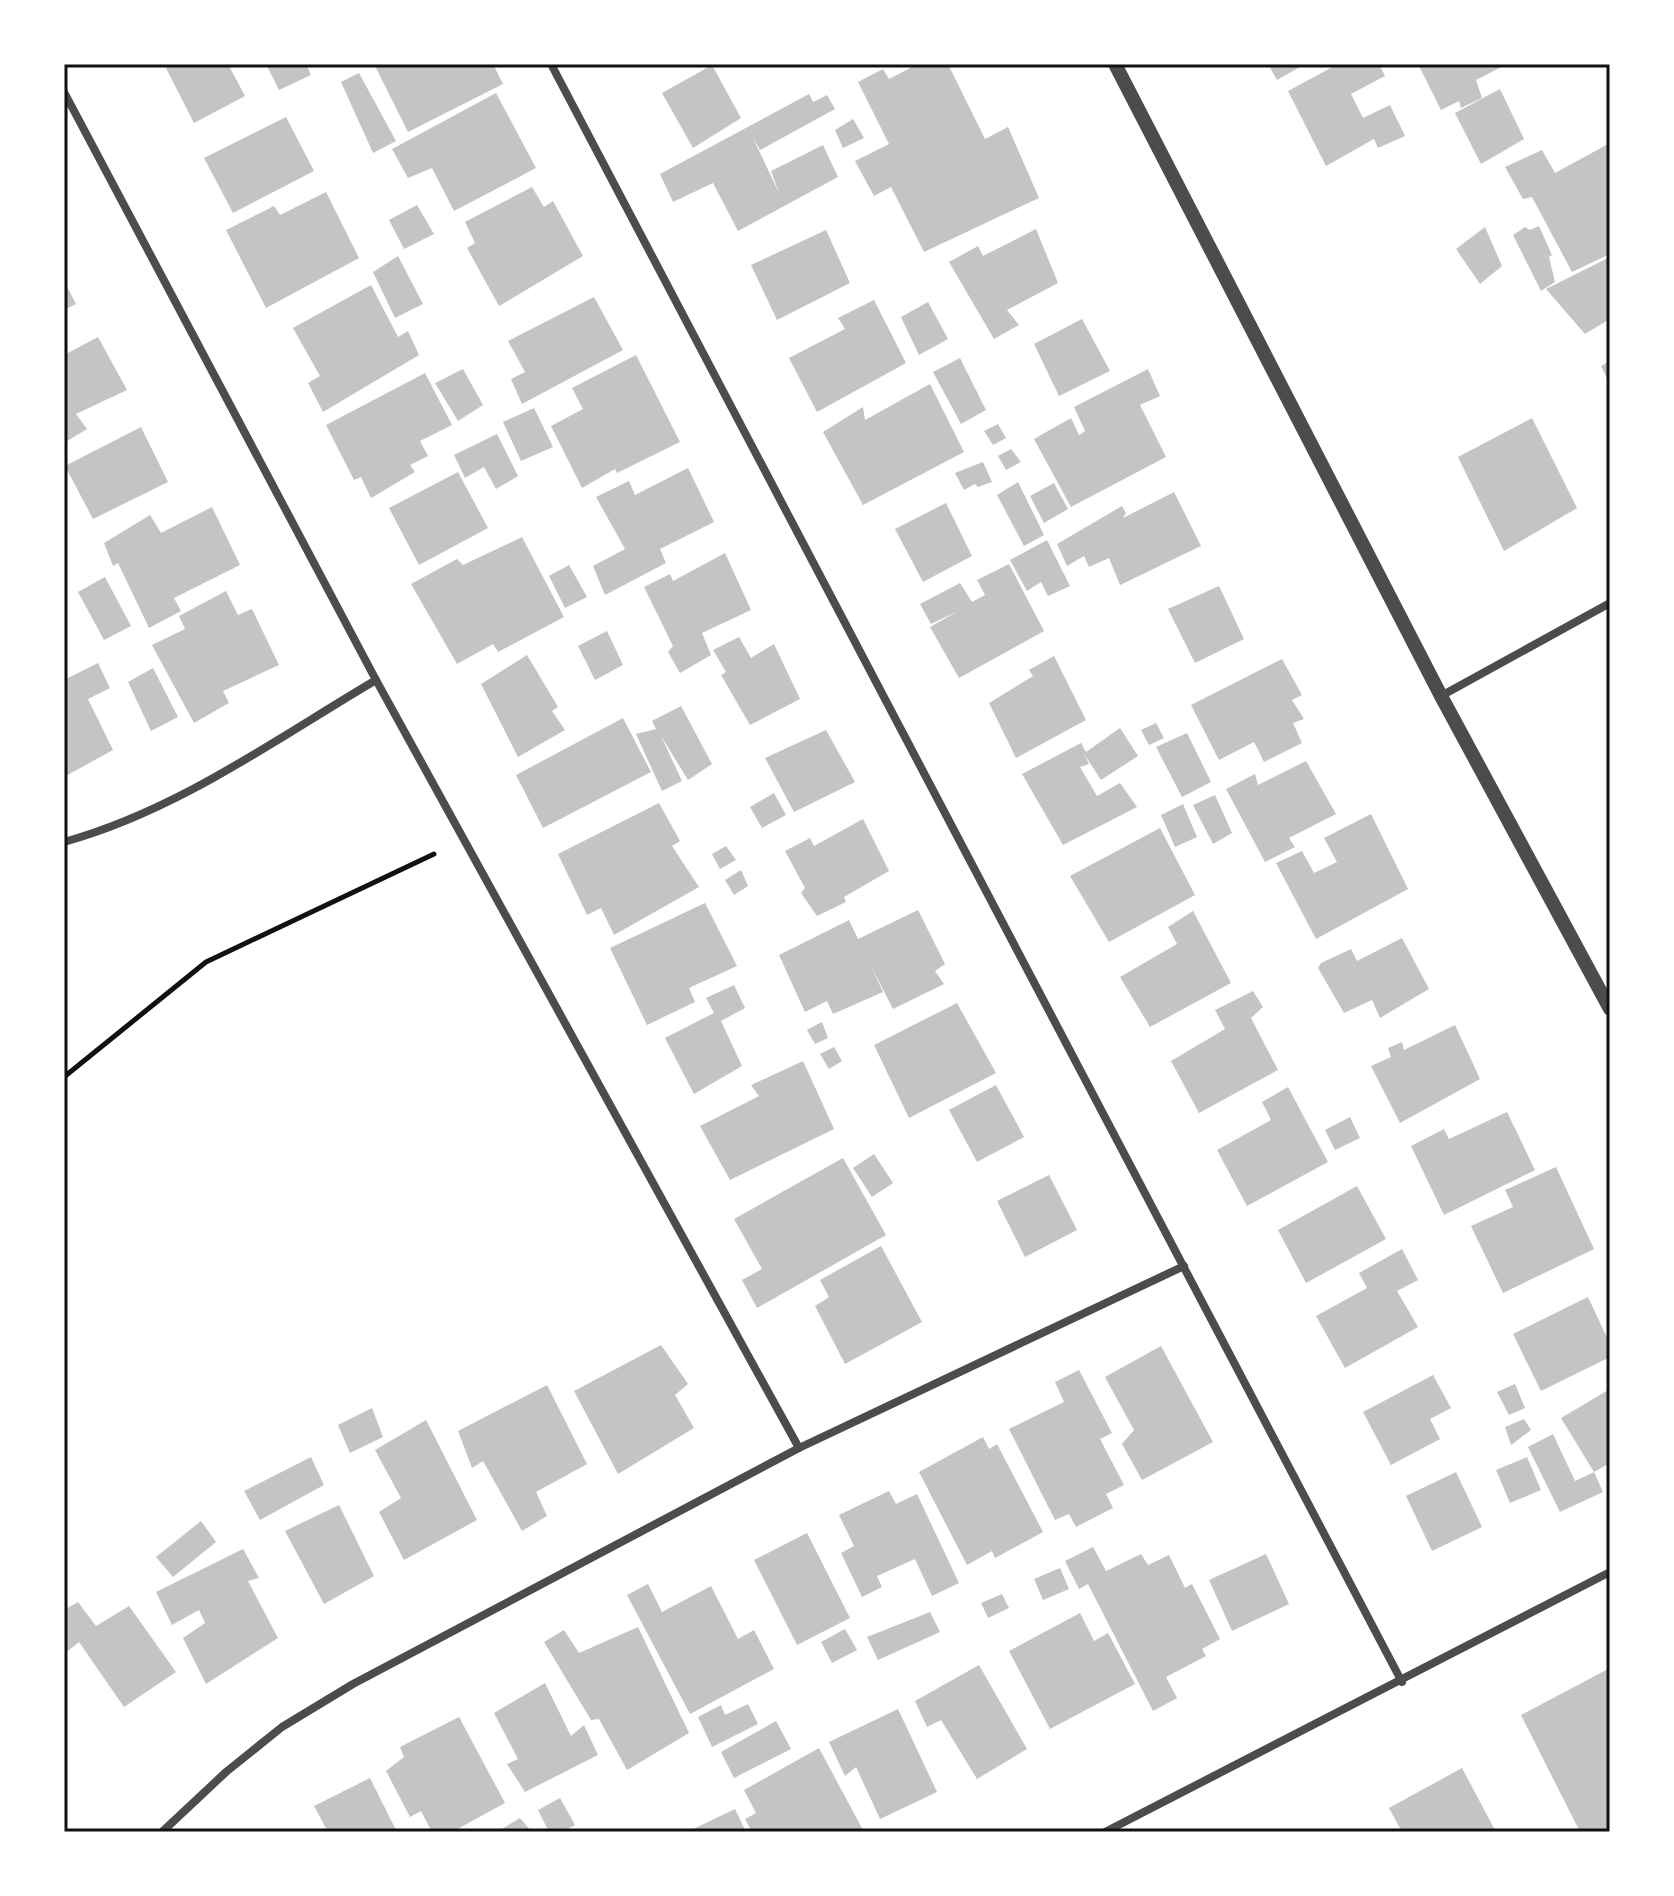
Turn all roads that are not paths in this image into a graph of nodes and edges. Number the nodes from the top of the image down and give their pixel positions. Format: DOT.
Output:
graph roads {
  1 [pos="551,64"];
  2 [pos="1115,64"];
  3 [pos="64,92"];
  4 [pos="1610,603"];
  5 [pos="376,680"];
  6 [pos="1441,696"];
  7 [pos="64,842"];
  8 [pos="1610,1009"];
  9 [pos="1184,1266"];
  10 [pos="799,1448"];
  11 [pos="1610,1572"];
  12 [pos="1402,1682"];
  13 [pos="162,1832"];
  14 [pos="1105,1832"];
  1 -- 9 [label="street"];
  2 -- 6 [label="street"];
  3 -- 5 [label="street"];
  4 -- 6 [label="street"];
  5 -- 7 [label="street"];
  5 -- 10 [label="street"];
  6 -- 8 [label="street"];
  9 -- 10 [label="street"];
  9 -- 12 [label="street"];
  10 -- 13 [label="street"];
  11 -- 12 [label="street"];
  12 -- 14 [label="street"];
}
